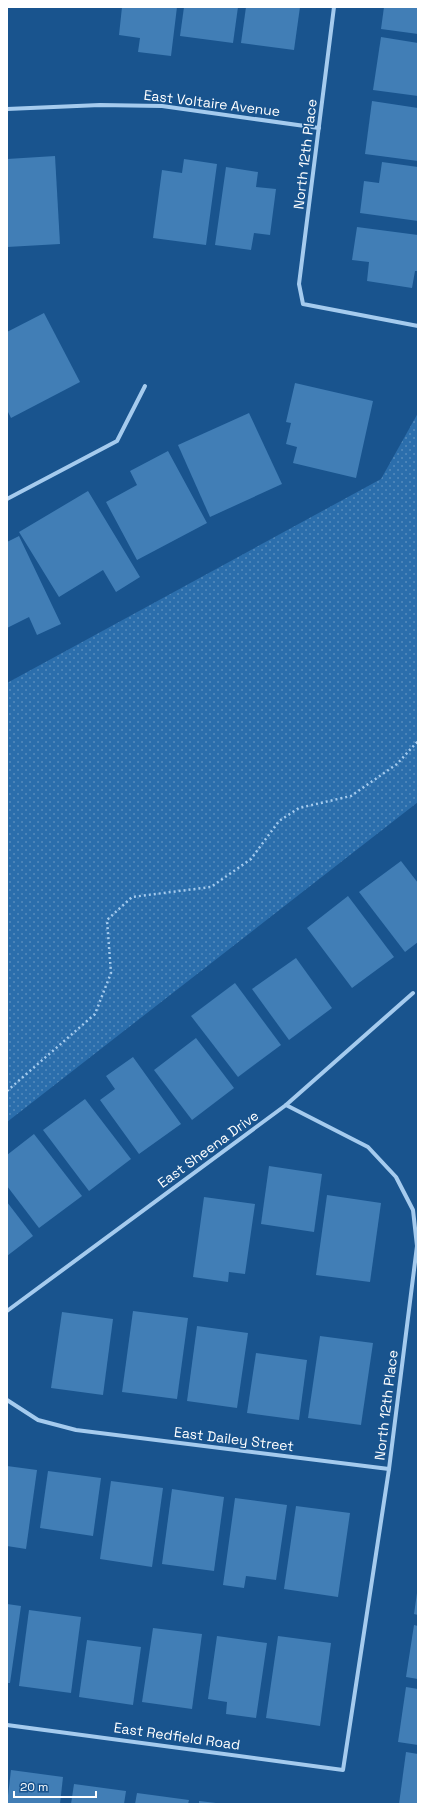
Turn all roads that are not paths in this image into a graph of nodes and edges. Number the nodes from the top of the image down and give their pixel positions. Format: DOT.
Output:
graph roads {
  1 [pos="334,7"];
  2 [pos="7,109"];
  3 [pos="319,128"];
  4 [pos="418,326"];
  5 [pos="145,386"];
  6 [pos="7,499"];
  7 [pos="413,993"];
  8 [pos="286,1105"];
  9 [pos="7,1311"];
  10 [pos="7,1400"];
  11 [pos="389,1469"];
  12 [pos="7,1725"];
  13 [pos="343,1770"];
  1 -- 3 [label="street, North 12th Place"];
  2 -- 3 [label="street, East Voltaire Avenue"];
  3 -- 4 [label="street, North 12th Place"];
  5 -- 6 [label="street"];
  7 -- 8 [label="street, East Sheena Drive"];
  8 -- 9 [label="street, East Sheena Drive"];
  8 -- 11 [label="street, North 12th Place"];
  10 -- 11 [label="street, East Dailey Street"];
  11 -- 13 [label="street, North 12th Place"];
  12 -- 13 [label="street, East Redfield Road"];
}
